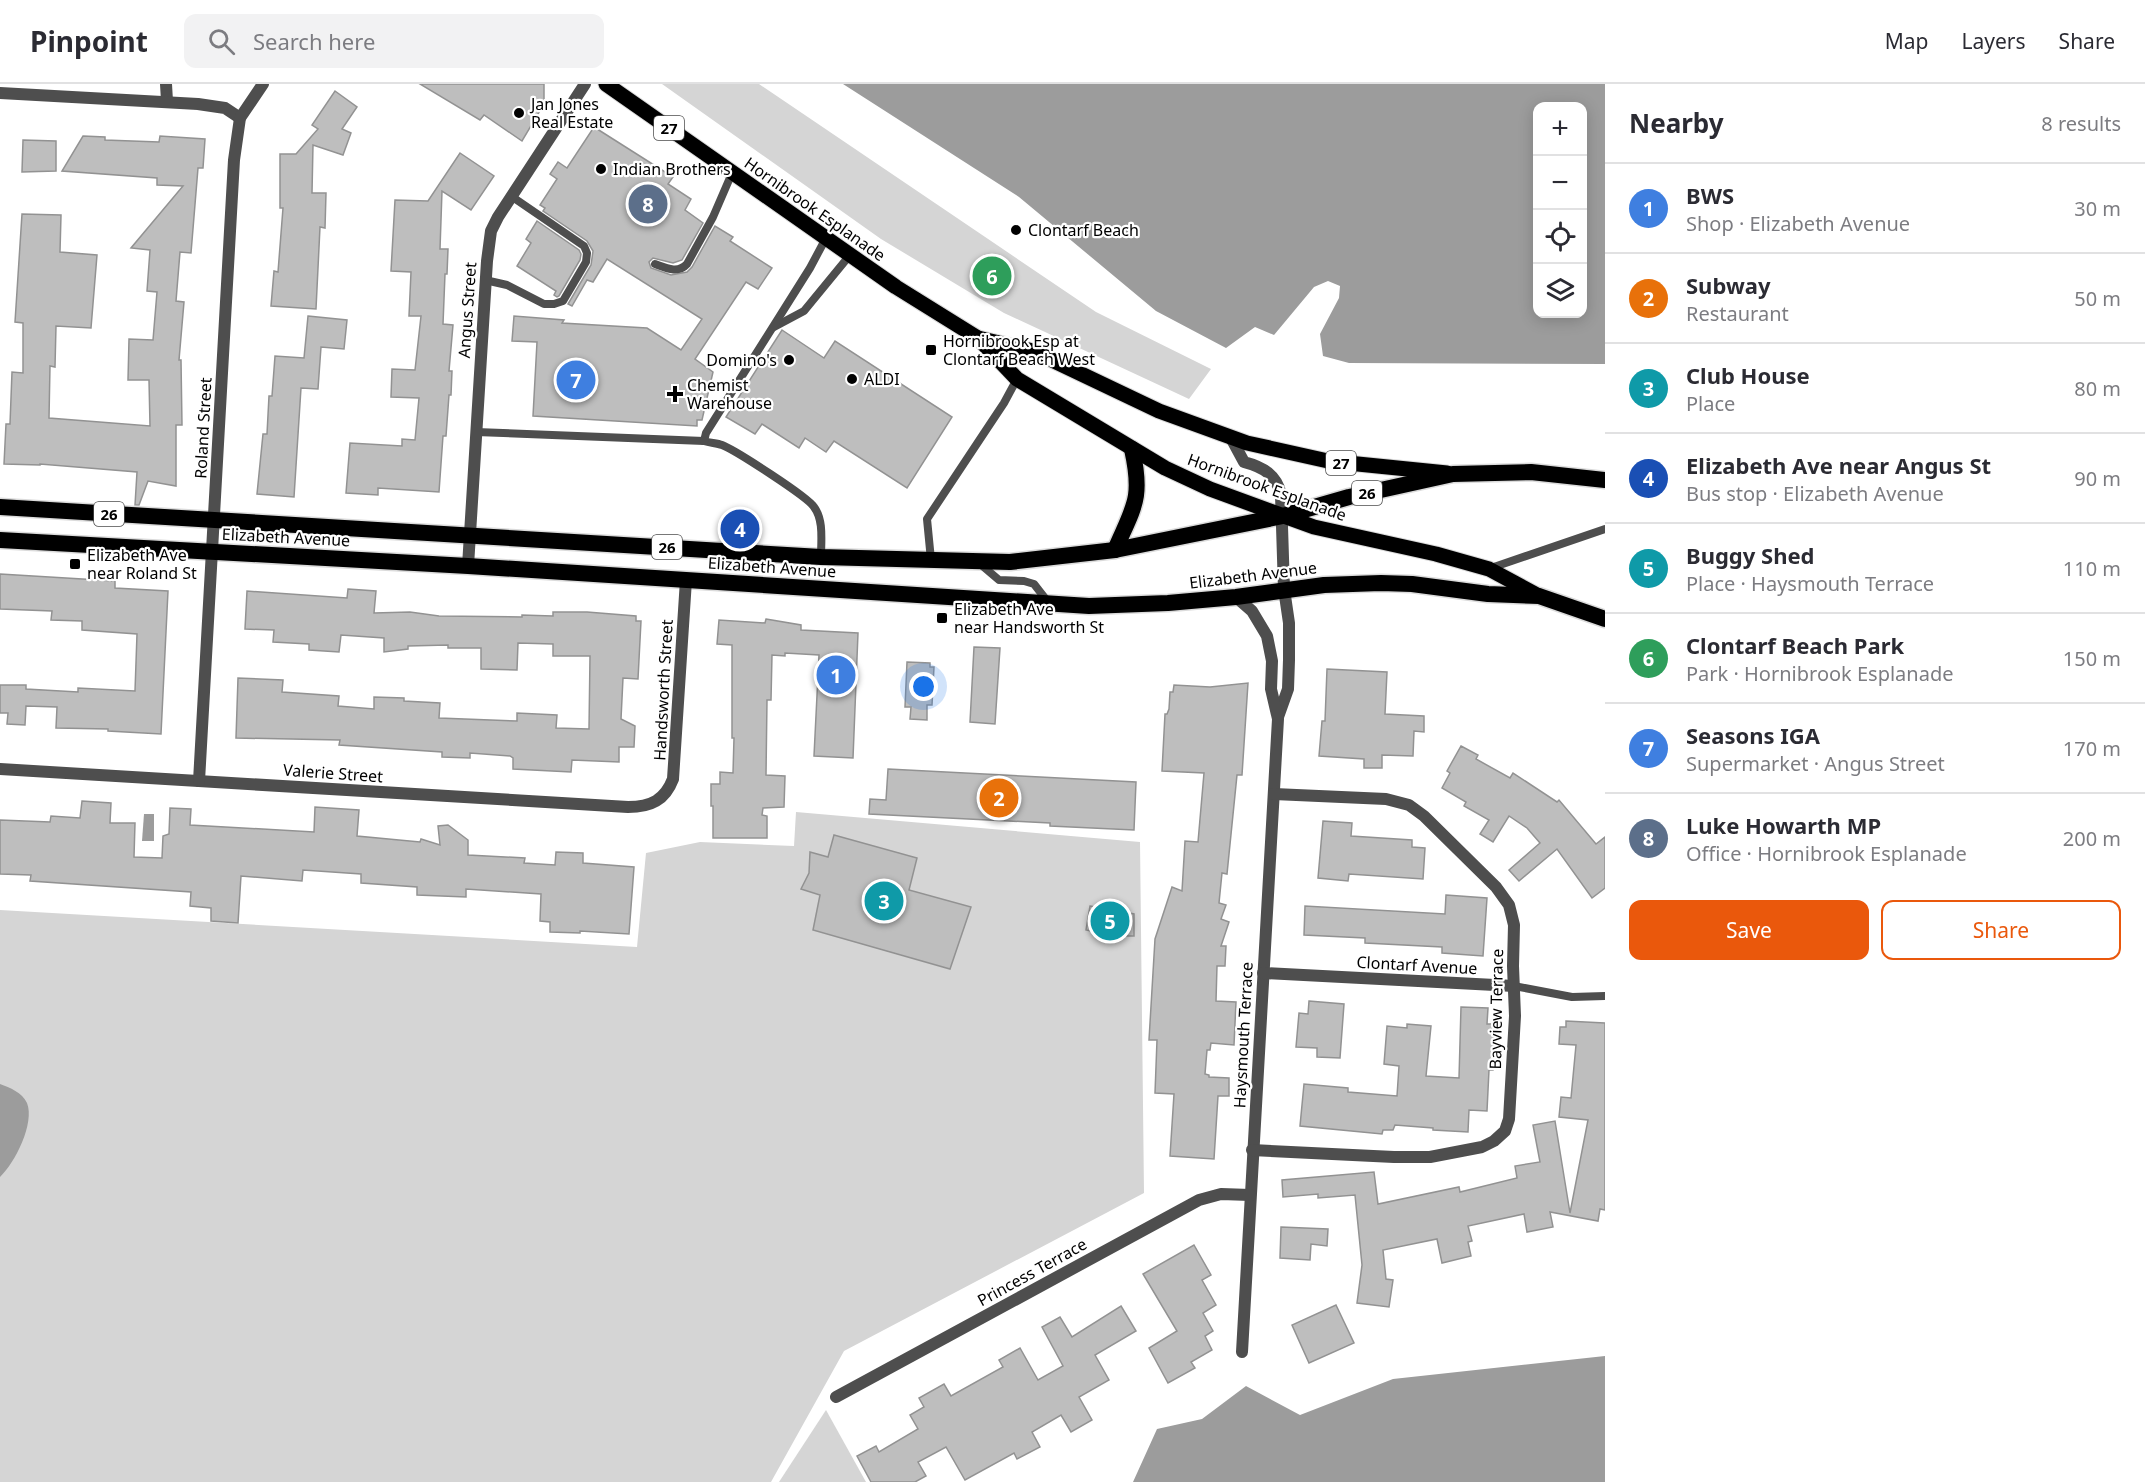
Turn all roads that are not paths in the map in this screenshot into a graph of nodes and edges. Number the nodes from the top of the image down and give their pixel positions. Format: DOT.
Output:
graph roads {
  1 [pos="165,84"];
  2 [pos="262,84"];
  3 [pos="585,84"];
  4 [pos="606,84"];
  5 [pos="0,93"];
  6 [pos="167,101"];
  7 [pos="240,118"];
  8 [pos="732,173"];
  9 [pos="511,196"];
  10 [pos="826,238"];
  11 [pos="850,255"];
  12 [pos="655,264"];
  13 [pos="485,280"];
  14 [pos="773,328"];
  15 [pos="978,338"];
  16 [pos="1017,379"];
  17 [pos="476,432"];
  18 [pos="1231,438"];
  19 [pos="704,441"];
  20 [pos="1132,449"];
  21 [pos="1453,474"];
  22 [pos="1605,480"];
  23 [pos="0,507"];
  24 [pos="1283,516"];
  25 [pos="215,520"];
  26 [pos="1605,529"];
  27 [pos="470,536"];
  28 [pos="0,540"];
  29 [pos="212,550"];
  30 [pos="1115,550"];
  31 [pos="821,557"];
  32 [pos="931,560"];
  33 [pos="975,560"];
  34 [pos="468,566"];
  35 [pos="1489,568"];
  36 [pos="686,580"];
  37 [pos="1284,589"];
  38 [pos="1236,597"];
  39 [pos="1539,597"];
  40 [pos="1049,604"];
  41 [pos="1605,619"];
  42 [pos="1278,719"];
  43 [pos="0,769"];
  44 [pos="199,781"];
  45 [pos="1274,794"];
  46 [pos="662,798"];
  47 [pos="1263,974"];
  48 [pos="1514,986"];
  49 [pos="1605,996"];
  50 [pos="1252,1150"];
  51 [pos="1250,1195"];
  52 [pos="1242,1352"];
  53 [pos="836,1398"];
  1 -- 6 [label="street"];
  2 -- 7 [label="street, Roland Street"];
  3 -- 9 [label="street, Angus Street"];
  4 -- 8 [label="main road, Hornibrook Esplanade / 27"];
  5 -- 6 [label="street"];
  6 -- 7 [label="street"];
  7 -- 25 [label="street, Roland Street"];
  8 -- 10 [label="main road, Hornibrook Esplanade / 27"];
  8 -- 12 [label="lane"];
  9 -- 13 [label="street, Angus Street"];
  9 -- 13 [label="lane"];
  10 -- 11 [label="main road, Hornibrook Esplanade / 27"];
  10 -- 14 [label="lane"];
  11 -- 14 [label="lane"];
  11 -- 15 [label="main road, Hornibrook Esplanade / 27"];
  13 -- 17 [label="street, Angus Street"];
  14 -- 19 [label="lane"];
  15 -- 16 [label="main road, Hornibrook Esplanade / 27"];
  15 -- 18 [label="main road, Hornibrook Esplanade / 27"];
  16 -- 20 [label="main road, Hornibrook Esplanade / 27"];
  16 -- 32 [label="lane"];
  17 -- 19 [label="lane"];
  17 -- 27 [label="street, Angus Street"];
  18 -- 21 [label="main road, Hornibrook Esplanade / 27"];
  18 -- 24 [label="street, Haysmouth Terrace"];
  19 -- 31 [label="lane"];
  20 -- 24 [label="main road, Hornibrook Esplanade / 27"];
  20 -- 30 [label="highway"];
  21 -- 22 [label="highway, 26"];
  21 -- 24 [label="highway, Elizabeth Avenue / 26"];
  23 -- 25 [label="highway, Elizabeth Avenue / 26"];
  24 -- 30 [label="highway, Elizabeth Avenue / 26"];
  24 -- 35 [label="main road, Hornibrook Esplanade / 27"];
  24 -- 37 [label="street, Haysmouth Terrace"];
  25 -- 27 [label="highway, Elizabeth Avenue / 26"];
  25 -- 29 [label="street, Roland Street"];
  26 -- 35 [label="lane"];
  27 -- 31 [label="highway, Elizabeth Avenue / 26"];
  27 -- 34 [label="street, Angus Street"];
  28 -- 29 [label="highway, Elizabeth Avenue / 26"];
  29 -- 34 [label="highway, Elizabeth Avenue / 26"];
  29 -- 44 [label="street, Roland Street"];
  30 -- 33 [label="highway, Elizabeth Avenue / 26"];
  31 -- 32 [label="highway, Elizabeth Avenue / 26"];
  32 -- 33 [label="highway, Elizabeth Avenue / 26"];
  33 -- 40 [label="lane"];
  34 -- 36 [label="highway, Elizabeth Avenue / 26"];
  35 -- 39 [label="main road, Hornibrook Esplanade / 27"];
  36 -- 40 [label="highway, Elizabeth Avenue / 26"];
  36 -- 46 [label="street, Handsworth Street"];
  37 -- 38 [label="highway, Elizabeth Avenue / 26"];
  37 -- 39 [label="highway, Elizabeth Avenue / 26"];
  37 -- 42 [label="street, Haysmouth Terrace"];
  38 -- 40 [label="highway, Elizabeth Avenue / 26"];
  38 -- 42 [label="street, Haysmouth Terrace"];
  39 -- 41 [label="highway, 26"];
  42 -- 45 [label="street, Haysmouth Terrace"];
  43 -- 44 [label="street, Valerie Street"];
  44 -- 46 [label="street, Valerie Street"];
  45 -- 47 [label="street, Haysmouth Terrace"];
  45 -- 48 [label="street, Bayview Terrace"];
  47 -- 48 [label="street, Clontarf Avenue"];
  47 -- 50 [label="street, Haysmouth Terrace"];
  48 -- 49 [label="lane, Clontarf Avenue"];
  48 -- 50 [label="street, Bayview Terrace"];
  50 -- 51 [label="street, Haysmouth Terrace"];
  51 -- 52 [label="street, Haysmouth Terrace"];
  51 -- 53 [label="street, Princess Terrace"];
}
